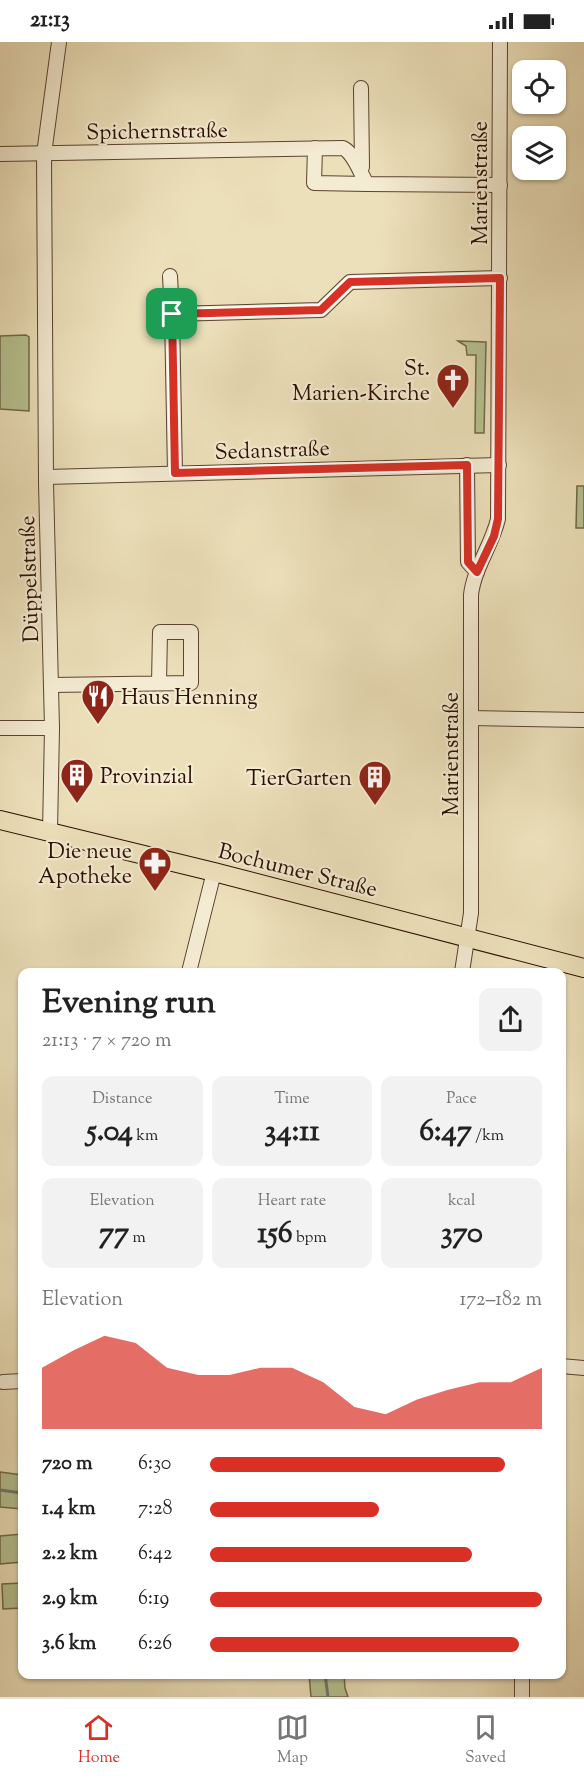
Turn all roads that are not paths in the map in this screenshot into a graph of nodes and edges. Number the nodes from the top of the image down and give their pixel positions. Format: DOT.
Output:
graph roads {
  1 [pos="59,42"];
  2 [pos="500,42"];
  3 [pos="361,88"];
  4 [pos="315,148"];
  5 [pos="0,154"];
  6 [pos="44,154"];
  7 [pos="365,180"];
  8 [pos="500,185"];
  9 [pos="170,276"];
  10 [pos="500,278"];
  11 [pos="172,314"];
  12 [pos="467,465"];
  13 [pos="499,465"];
  14 [pos="175,473"];
  15 [pos="46,477"];
  16 [pos="477,572"];
  17 [pos="159,683"];
  18 [pos="51,685"];
  19 [pos="471,718"];
  20 [pos="584,720"];
  21 [pos="0,728"];
  22 [pos="52,728"];
  23 [pos="0,820"];
  24 [pos="50,831"];
  25 [pos="214,872"];
  26 [pos="467,937"];
  27 [pos="190,968"];
  28 [pos="463,968"];
  29 [pos="584,968"];
  30 [pos="566,1366"];
  31 [pos="584,1368"];
  32 [pos="18,1381"];
  33 [pos="3,1382"];
  34 [pos="522,1679"];
  35 [pos="522,1697"];
  1 -- 6 [label="street, Düppelstraße"];
  2 -- 8 [label="street, Marienstraße"];
  3 -- 7 [label="street"];
  4 -- 6 [label="street, Spichernstraße"];
  4 -- 7 [label="street, Spichernstraße"];
  4 -- 7 [label="street"];
  5 -- 6 [label="street, Spichernstraße"];
  6 -- 15 [label="street, Düppelstraße"];
  7 -- 8 [label="street"];
  8 -- 10 [label="street, Marienstraße"];
  9 -- 11 [label="street"];
  10 -- 11 [label="street"];
  10 -- 13 [label="street, Marienstraße"];
  11 -- 14 [label="street"];
  12 -- 13 [label="street, Sedanstraße"];
  12 -- 14 [label="street, Sedanstraße"];
  12 -- 16 [label="street"];
  13 -- 16 [label="street, Marienstraße"];
  14 -- 15 [label="street, Sedanstraße"];
  15 -- 18 [label="street, Düppelstraße"];
  16 -- 19 [label="street, Marienstraße"];
  17 -- 18 [label="street"];
  18 -- 22 [label="street, Düppelstraße"];
  19 -- 20 [label="street"];
  19 -- 26 [label="street, Marienstraße"];
  21 -- 22 [label="street"];
  22 -- 24 [label="street, Düppelstraße"];
  23 -- 24 [label="main road, Bochumer Straße"];
  24 -- 25 [label="main road, Bochumer Straße"];
  25 -- 26 [label="main road, Bochumer Straße"];
  25 -- 27 [label="street"];
  26 -- 28 [label="street, Marienstraße"];
  26 -- 29 [label="main road, Bochumer Straße"];
  30 -- 31 [label="street"];
  32 -- 33 [label="street"];
  34 -- 35 [label="street"];
}
